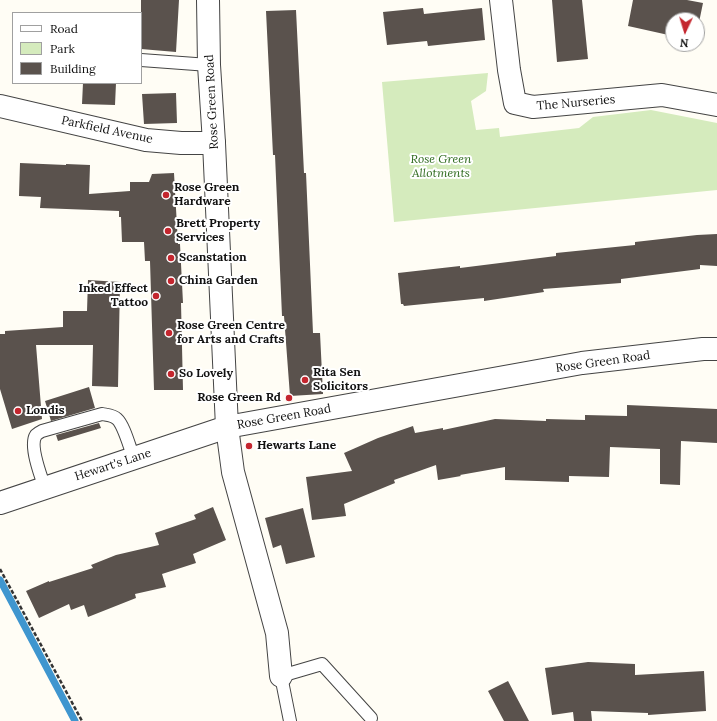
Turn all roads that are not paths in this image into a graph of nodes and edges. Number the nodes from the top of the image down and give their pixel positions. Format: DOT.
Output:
graph roads {
  1 [pos="208,0"];
  2 [pos="501,0"];
  3 [pos="142,60"];
  4 [pos="209,65"];
  5 [pos="717,105"];
  6 [pos="0,106"];
  7 [pos="214,143"];
  8 [pos="717,349"];
  9 [pos="226,427"];
  10 [pos="134,458"];
  11 [pos="45,488"];
  12 [pos="0,503"];
  13 [pos="281,676"];
  14 [pos="371,718"];
  15 [pos="290,721"];
  1 -- 4 [label="street, Rose Green Road"];
  2 -- 5 [label="street, The Nurseries"];
  3 -- 4 [label="lane"];
  4 -- 7 [label="street, Rose Green Road"];
  6 -- 7 [label="street, Parkfield Avenue"];
  7 -- 9 [label="street, Rose Green Road"];
  8 -- 9 [label="street, Rose Green Road"];
  9 -- 10 [label="street, Hewart's Lane"];
  9 -- 13 [label="street"];
  10 -- 11 [label="street, Hewart's Lane"];
  10 -- 11 [label="lane"];
  11 -- 12 [label="street, Hewart's Lane"];
  13 -- 14 [label="lane"];
  13 -- 15 [label="lane"];
}
